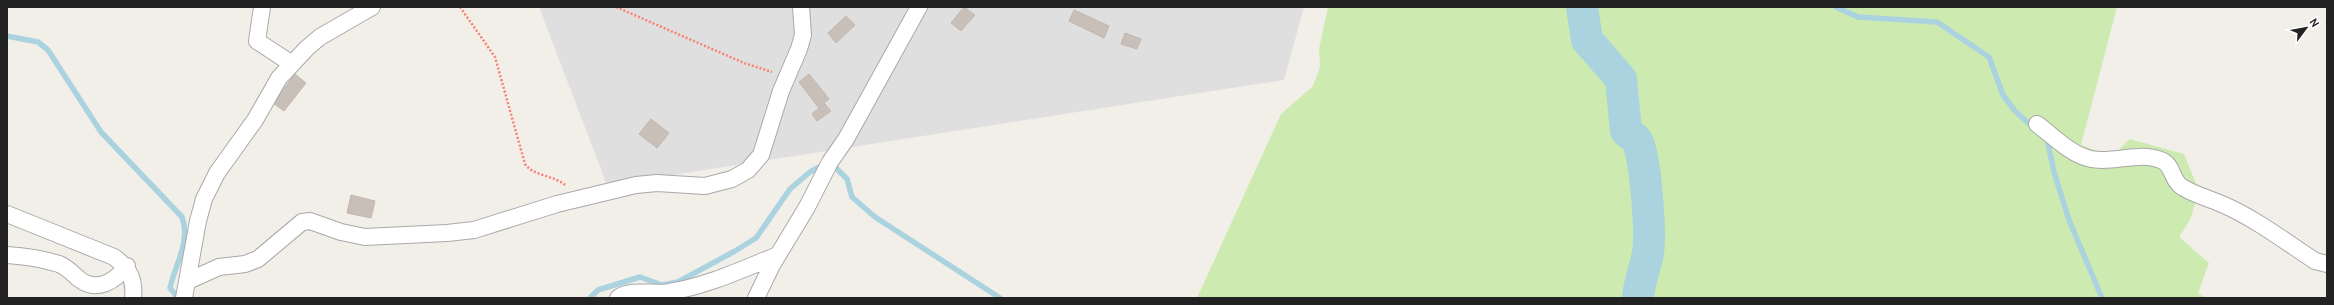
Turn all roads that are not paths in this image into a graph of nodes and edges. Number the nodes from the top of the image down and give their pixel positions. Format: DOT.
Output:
graph roads {
  1 [pos="262,7"];
  2 [pos="372,7"];
  3 [pos="801,7"];
  4 [pos="919,7"];
  5 [pos="292,64"];
  6 [pos="2037,124"];
  7 [pos="7,214"];
  8 [pos="7,255"];
  9 [pos="778,255"];
  10 [pos="2327,264"];
  11 [pos="126,266"];
  12 [pos="188,281"];
  13 [pos="132,298"];
  14 [pos="184,298"];
  15 [pos="618,298"];
  16 [pos="756,298"];
  1 -- 5 [label="street"];
  2 -- 5 [label="street"];
  3 -- 12 [label="street"];
  4 -- 9 [label="street"];
  5 -- 12 [label="street"];
  6 -- 10 [label="street"];
  7 -- 11 [label="street"];
  8 -- 11 [label="street"];
  9 -- 15 [label="street"];
  9 -- 16 [label="street"];
  11 -- 13 [label="street"];
  12 -- 14 [label="street"];
}
